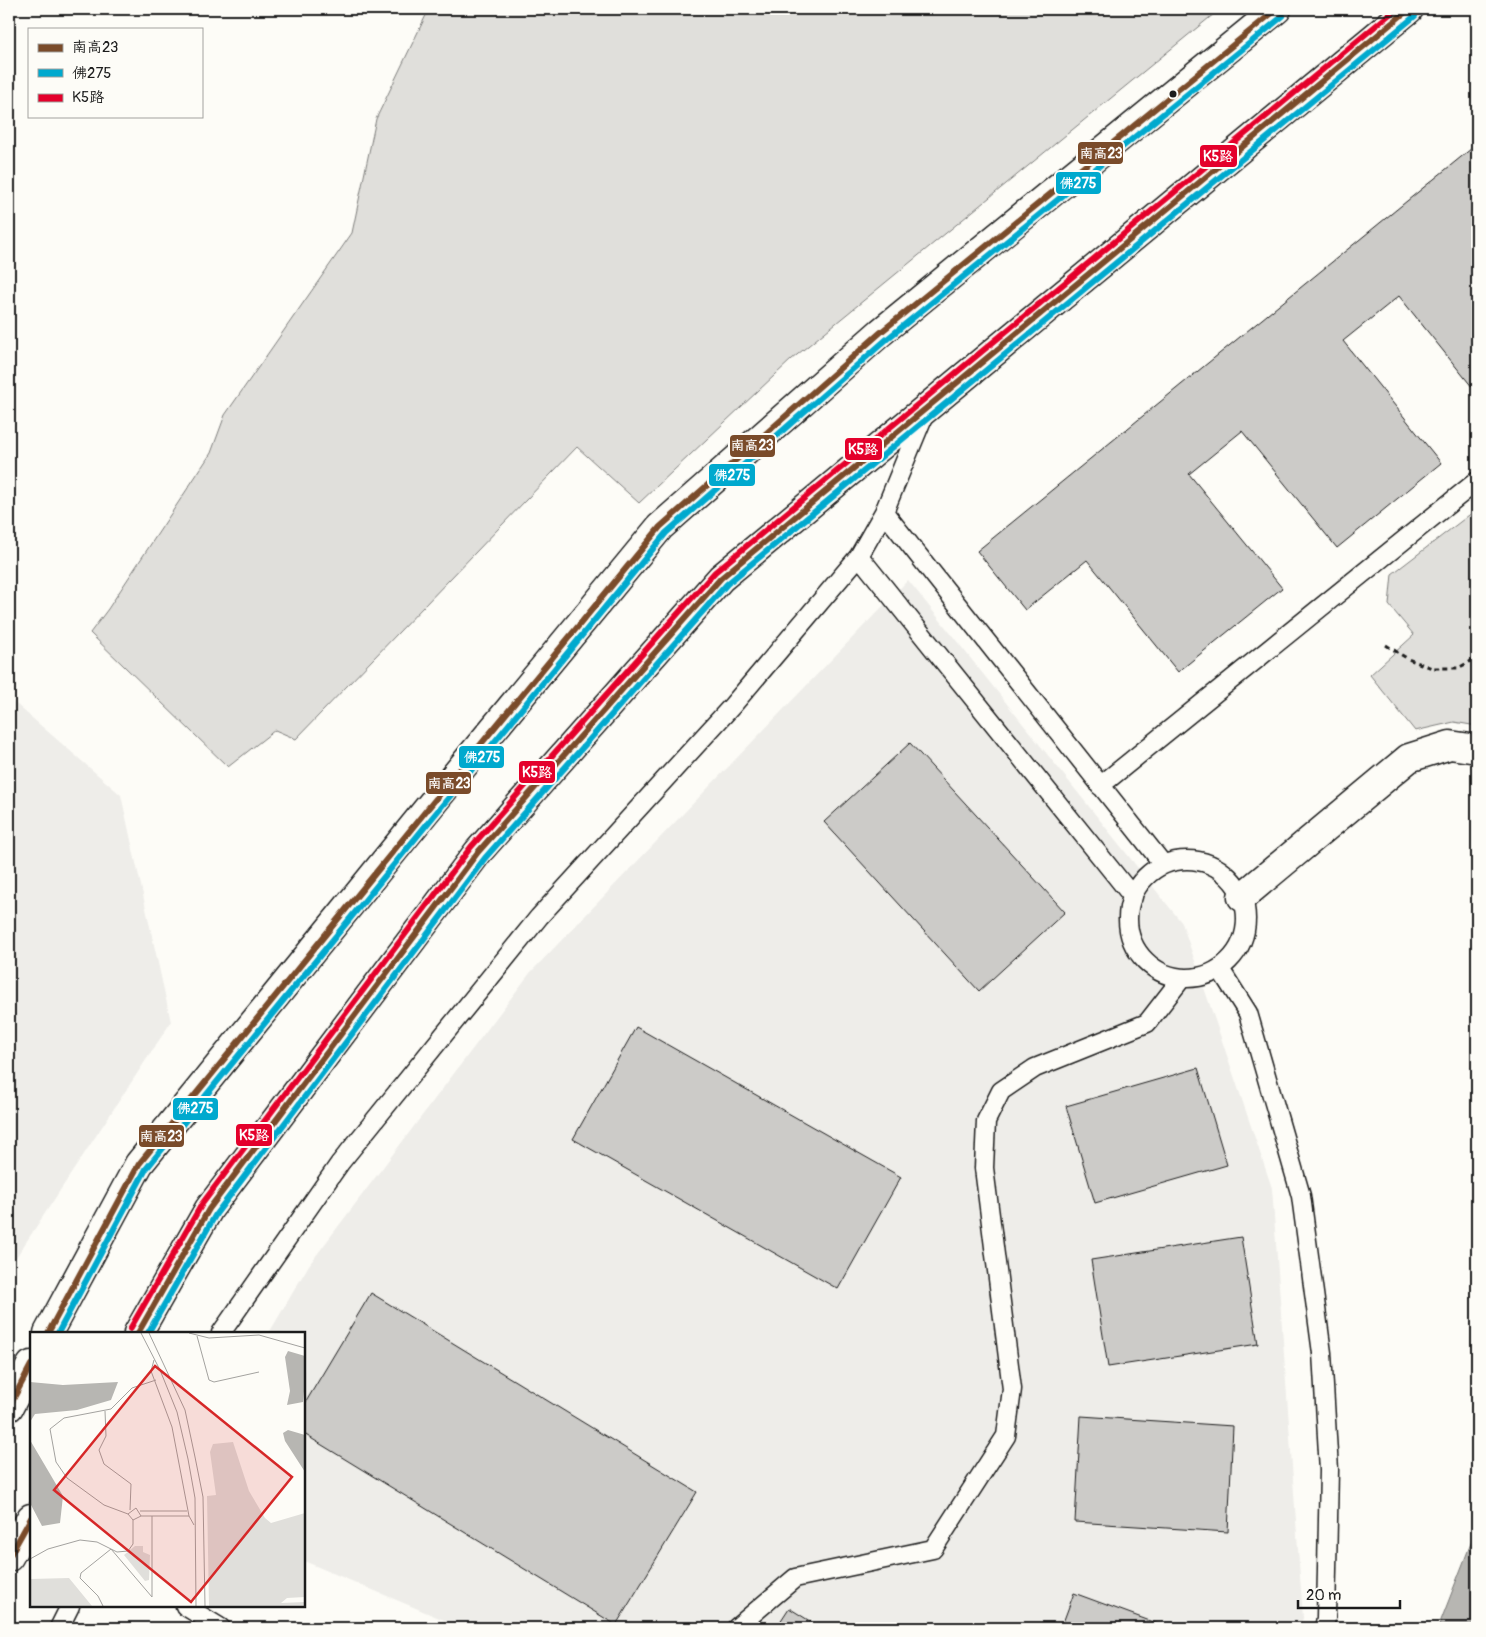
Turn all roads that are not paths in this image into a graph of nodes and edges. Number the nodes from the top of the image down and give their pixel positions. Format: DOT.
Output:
graph roads {
  1 [pos="1276,9"];
  2 [pos="1409,9"];
  3 [pos="926,408"];
  4 [pos="1477,481"];
  5 [pos="884,512"];
  6 [pos="859,556"];
  7 [pos="1477,749"];
  8 [pos="1100,786"];
  9 [pos="1163,864"];
  10 [pos="1133,897"];
  11 [pos="1242,897"];
  12 [pos="1220,969"];
  13 [pos="1182,978"];
  14 [pos="49,1332"];
  15 [pos="139,1332"];
  16 [pos="223,1332"];
  17 [pos="30,1367"];
  18 [pos="9,1407"];
  19 [pos="30,1520"];
  20 [pos="9,1557"];
  21 [pos="70,1607"];
  22 [pos="187,1607"];
  23 [pos="59,1628"];
  24 [pos="222,1628"];
  25 [pos="736,1628"];
  26 [pos="1324,1628"];
  1 -- 14 [label="main road"];
  2 -- 3 [label="main road"];
  3 -- 5 [label="lane"];
  3 -- 15 [label="main road"];
  4 -- 8 [label="lane"];
  5 -- 6 [label="lane"];
  5 -- 8 [label="lane"];
  6 -- 10 [label="lane"];
  6 -- 16 [label="lane"];
  7 -- 11 [label="main road"];
  8 -- 9 [label="lane"];
  9 -- 10 [label="lane"];
  9 -- 11 [label="lane"];
  10 -- 13 [label="lane"];
  11 -- 12 [label="lane"];
  12 -- 13 [label="lane"];
  12 -- 26 [label="lane"];
  13 -- 25 [label="lane"];
  17 -- 18 [label="main road"];
  19 -- 20 [label="main road"];
  21 -- 23 [label="lane"];
  22 -- 24 [label="lane"];
}
